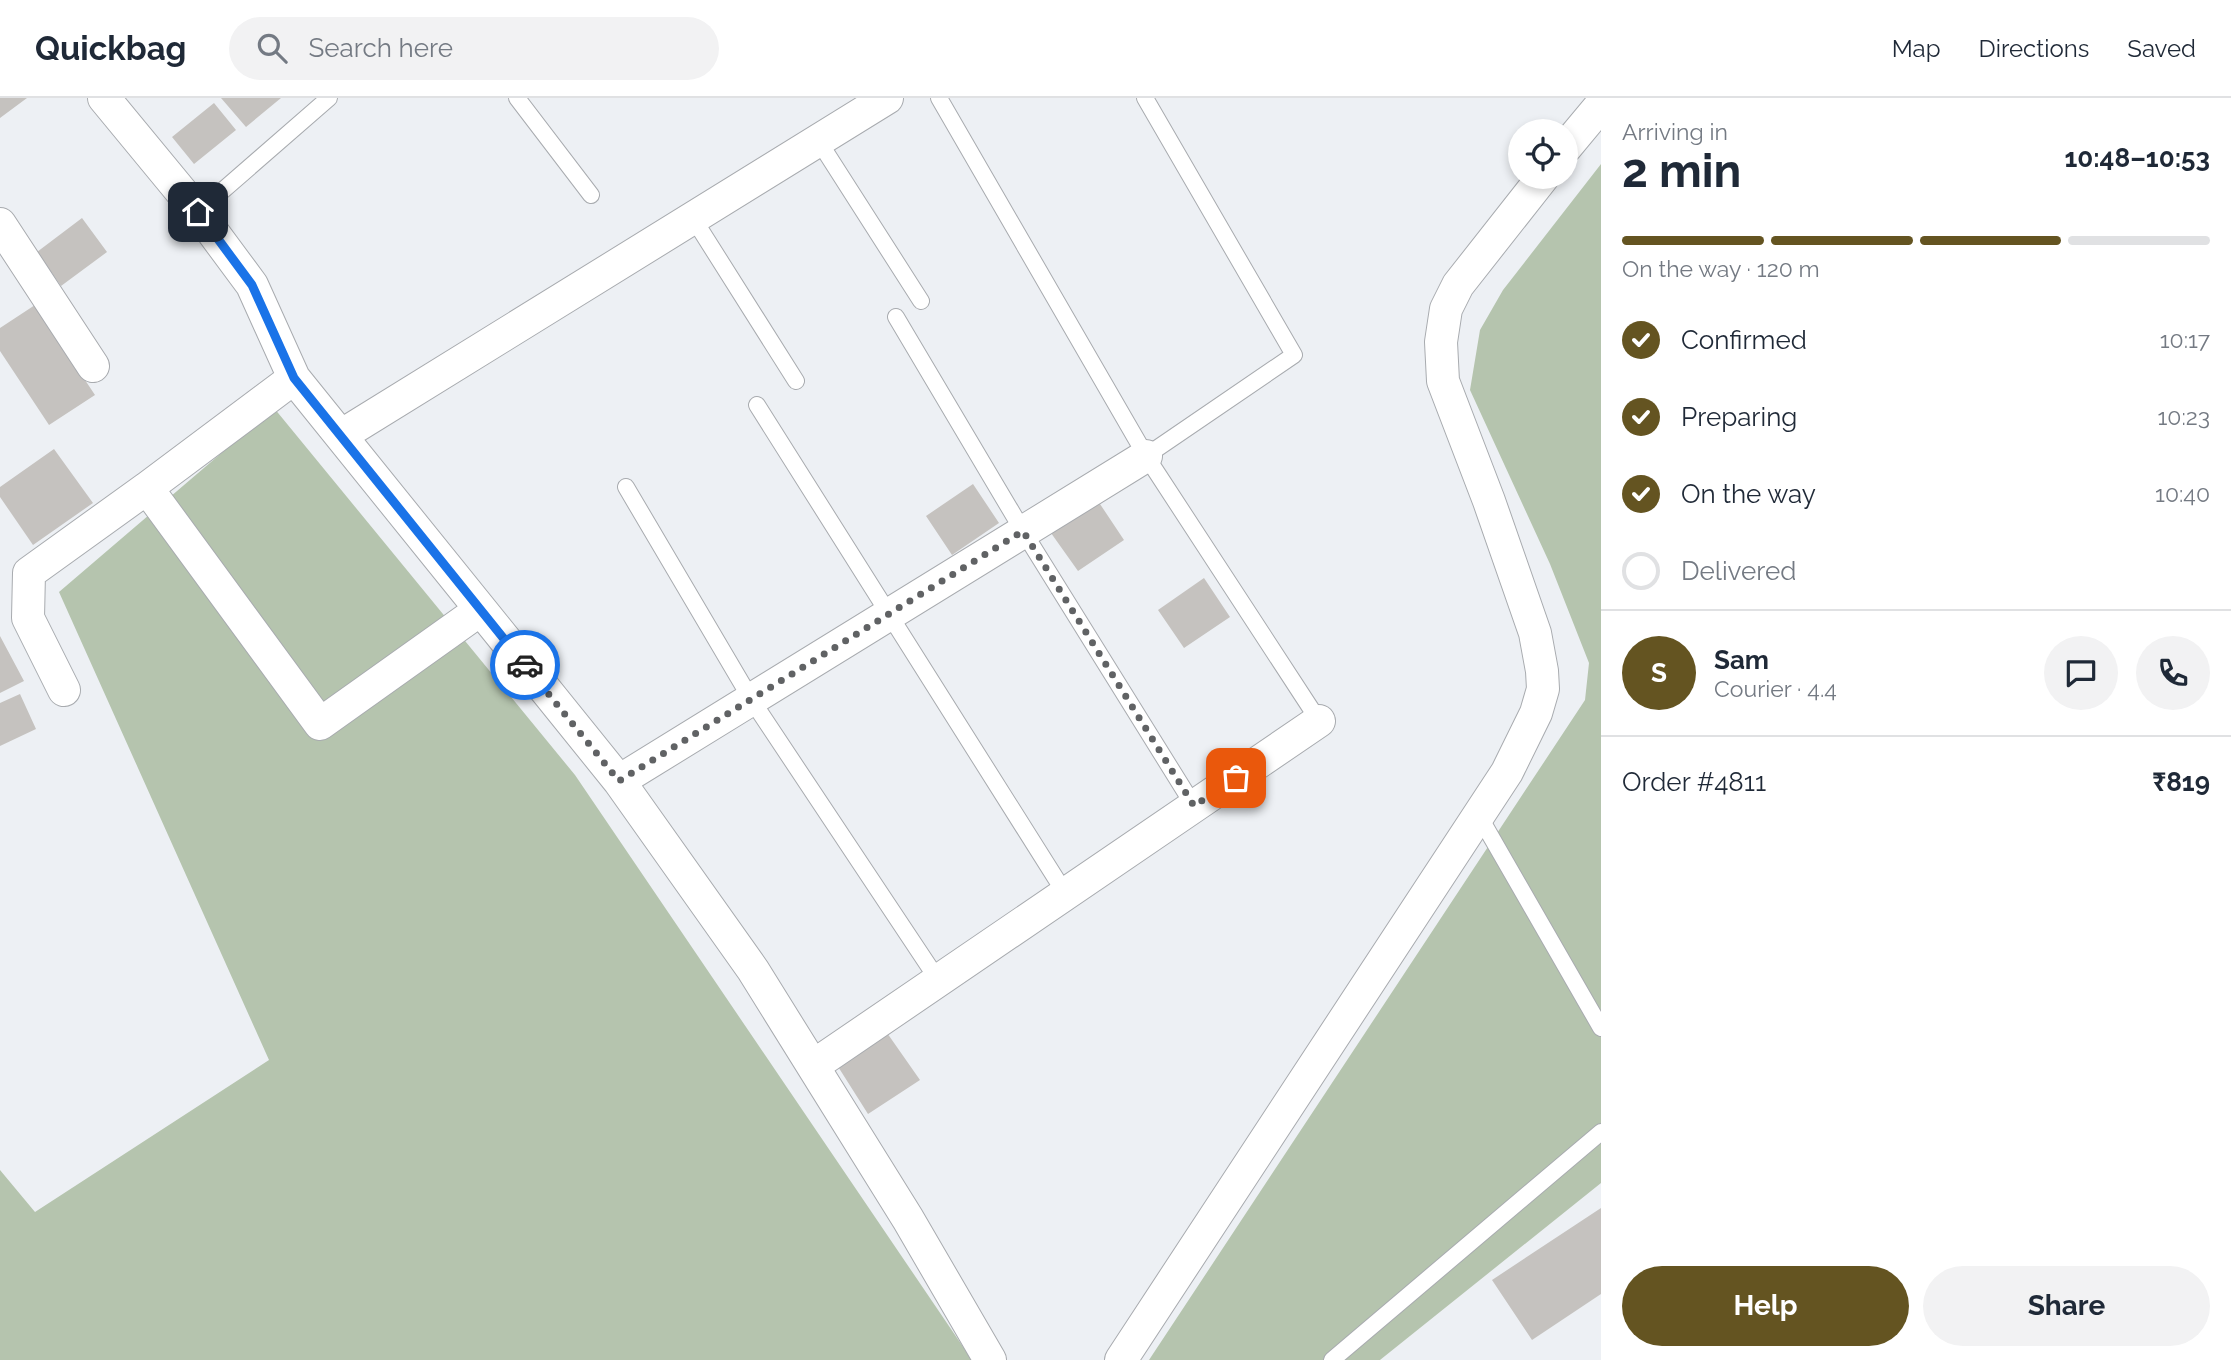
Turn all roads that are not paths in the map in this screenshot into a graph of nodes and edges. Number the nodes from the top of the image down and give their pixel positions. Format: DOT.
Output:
graph roads {
  1 [pos="104,98"];
  2 [pos="329,98"];
  3 [pos="517,98"];
  4 [pos="887,98"];
  5 [pos="939,98"];
  6 [pos="1145,98"];
  7 [pos="1601,105"];
  8 [pos="1578,133"];
  9 [pos="818,141"];
  10 [pos="1534,189"];
  11 [pos="591,195"];
  12 [pos="198,212"];
  13 [pos="693,218"];
  14 [pos="0,224"];
  15 [pos="921,301"];
  16 [pos="896,317"];
  17 [pos="93,366"];
  18 [pos="294,378"];
  19 [pos="796,380"];
  20 [pos="757,405"];
  21 [pos="342,435"];
  22 [pos="1146,456"];
  23 [pos="626,487"];
  24 [pos="147,488"];
  25 [pos="1023,531"];
  26 [pos="480,610"];
  27 [pos="887,615"];
  28 [pos="64,690"];
  29 [pos="751,699"];
  30 [pos="1319,722"];
  31 [pos="619,781"];
  32 [pos="1194,806"];
  33 [pos="1478,814"];
  34 [pos="1065,893"];
  35 [pos="938,980"];
  36 [pos="1601,1028"];
  37 [pos="813,1066"];
  38 [pos="1601,1132"];
  39 [pos="990,1360"];
  40 [pos="1121,1360"];
  41 [pos="1332,1360"];
  1 -- 12 [label="street"];
  2 -- 12 [label="lane"];
  3 -- 11 [label="lane"];
  4 -- 9 [label="street"];
  5 -- 22 [label="lane"];
  6 -- 22 [label="lane"];
  7 -- 8 [label="street"];
  9 -- 13 [label="street"];
  9 -- 15 [label="lane"];
  10 -- 33 [label="street"];
  12 -- 18 [label="street"];
  13 -- 19 [label="lane"];
  13 -- 21 [label="street"];
  14 -- 17 [label="street"];
  16 -- 25 [label="lane"];
  18 -- 21 [label="street"];
  18 -- 24 [label="street"];
  20 -- 27 [label="lane"];
  21 -- 26 [label="street"];
  22 -- 25 [label="street"];
  22 -- 30 [label="lane"];
  23 -- 29 [label="lane"];
  24 -- 26 [label="street"];
  24 -- 28 [label="street"];
  25 -- 27 [label="street"];
  25 -- 32 [label="lane"];
  26 -- 31 [label="street"];
  27 -- 29 [label="street"];
  27 -- 34 [label="lane"];
  29 -- 31 [label="street"];
  29 -- 35 [label="lane"];
  30 -- 32 [label="street"];
  31 -- 37 [label="street"];
  32 -- 34 [label="street"];
  33 -- 36 [label="lane"];
  33 -- 40 [label="street"];
  34 -- 35 [label="street"];
  35 -- 37 [label="street"];
  37 -- 39 [label="street"];
  38 -- 41 [label="lane"];
}
